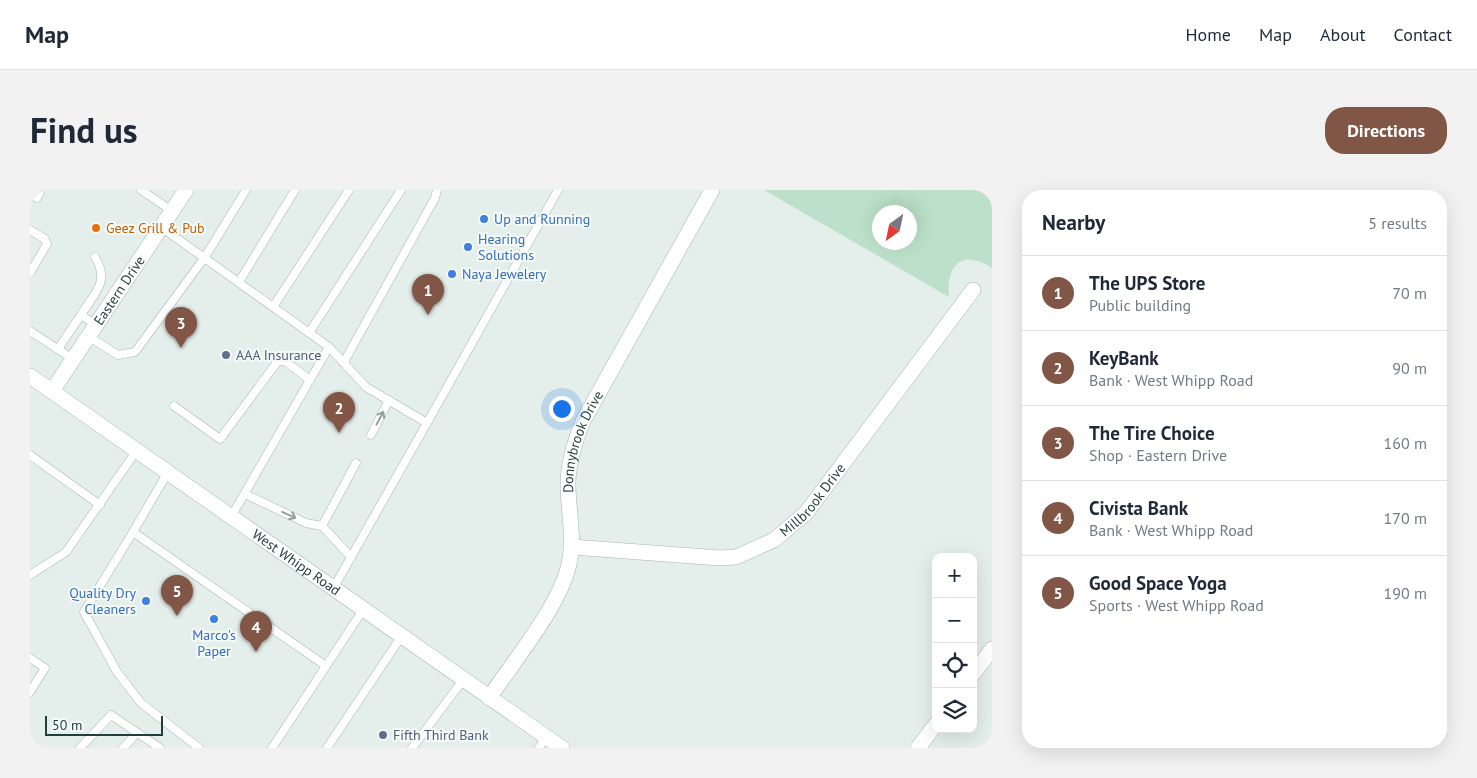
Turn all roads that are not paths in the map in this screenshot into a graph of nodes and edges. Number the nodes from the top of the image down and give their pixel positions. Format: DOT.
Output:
graph roads {
  1 [pos="42,190"];
  2 [pos="141,190"];
  3 [pos="186,190"];
  4 [pos="246,190"];
  5 [pos="295,190"];
  6 [pos="349,190"];
  7 [pos="401,190"];
  8 [pos="437,190"];
  9 [pos="558,190"];
  10 [pos="712,190"];
  11 [pos="37,198"];
  12 [pos="172,212"];
  13 [pos="161,228"];
  14 [pos="30,230"];
  15 [pos="205,257"];
  16 [pos="95,258"];
  17 [pos="30,273"];
  18 [pos="239,282"];
  19 [pos="972,290"];
  20 [pos="273,307"];
  21 [pos="81,315"];
  22 [pos="30,331"];
  23 [pos="92,331"];
  24 [pos="310,333"];
  25 [pos="329,347"];
  26 [pos="58,349"];
  27 [pos="73,359"];
  28 [pos="344,362"];
  29 [pos="30,376"];
  30 [pos="310,380"];
  31 [pos="52,391"];
  32 [pos="389,400"];
  33 [pos="174,406"];
  34 [pos="427,423"];
  35 [pos="371,435"];
  36 [pos="137,450"];
  37 [pos="30,455"];
  38 [pos="356,463"];
  39 [pos="168,472"];
  40 [pos="245,494"];
  41 [pos="100,505"];
  42 [pos="231,517"];
  43 [pos="322,526"];
  44 [pos="133,532"];
  45 [pos="572,547"];
  46 [pos="351,557"];
  47 [pos="30,575"];
  48 [pos="333,589"];
  49 [pos="363,610"];
  50 [pos="401,637"];
  51 [pos="992,649"];
  52 [pos="30,658"];
  53 [pos="326,666"];
  54 [pos="977,669"];
  55 [pos="463,680"];
  56 [pos="30,692"];
  57 [pos="488,698"];
  58 [pos="932,729"];
  59 [pos="137,733"];
  60 [pos="542,742"];
  61 [pos="80,748"];
  62 [pos="123,748"];
  63 [pos="160,748"];
  64 [pos="199,748"];
  65 [pos="272,748"];
  66 [pos="327,748"];
  67 [pos="412,748"];
  68 [pos="562,748"];
  69 [pos="918,748"];
  1 -- 11 [label="lane"];
  2 -- 12 [label="lane"];
  3 -- 12 [label="street, Eastern Drive"];
  4 -- 15 [label="lane"];
  5 -- 18 [label="lane"];
  6 -- 20 [label="lane"];
  7 -- 24 [label="lane"];
  8 -- 28 [label="lane"];
  9 -- 34 [label="lane"];
  10 -- 45 [label="street, Donnybrook Drive"];
  12 -- 13 [label="street, Eastern Drive"];
  13 -- 15 [label="lane"];
  13 -- 23 [label="street, Eastern Drive"];
  14 -- 17 [label="lane"];
  15 -- 18 [label="lane"];
  15 -- 23 [label="lane"];
  16 -- 21 [label="lane"];
  18 -- 20 [label="lane"];
  19 -- 45 [label="street, Millbrook Drive"];
  20 -- 24 [label="lane"];
  21 -- 23 [label="lane"];
  21 -- 26 [label="lane"];
  22 -- 26 [label="lane"];
  23 -- 27 [label="street, Eastern Drive"];
  24 -- 25 [label="lane"];
  25 -- 28 [label="lane"];
  25 -- 30 [label="lane"];
  26 -- 27 [label="lane"];
  27 -- 31 [label="street, Eastern Drive"];
  28 -- 32 [label="lane"];
  29 -- 31 [label="street, West Whipp Road"];
  30 -- 33 [label="lane"];
  30 -- 40 [label="lane"];
  31 -- 36 [label="street, West Whipp Road"];
  32 -- 34 [label="lane"];
  35 -- 32 [label="lane, one-way"];
  34 -- 46 [label="lane"];
  36 -- 39 [label="street, West Whipp Road"];
  36 -- 41 [label="lane"];
  37 -- 41 [label="lane"];
  38 -- 43 [label="lane"];
  39 -- 42 [label="street, West Whipp Road"];
  39 -- 44 [label="lane"];
  40 -- 42 [label="lane"];
  40 -- 43 [label="lane, one-way"];
  41 -- 47 [label="lane"];
  42 -- 48 [label="street, West Whipp Road"];
  43 -- 46 [label="lane"];
  44 -- 53 [label="lane"];
  44 -- 64 [label="lane"];
  45 -- 57 [label="street, Donnybrook Drive"];
  46 -- 48 [label="lane"];
  48 -- 49 [label="street, West Whipp Road"];
  49 -- 50 [label="street, West Whipp Road"];
  49 -- 53 [label="lane"];
  50 -- 55 [label="street, West Whipp Road"];
  50 -- 66 [label="lane"];
  51 -- 54 [label="street"];
  52 -- 56 [label="lane"];
  53 -- 65 [label="lane"];
  55 -- 57 [label="street, West Whipp Road"];
  55 -- 67 [label="lane"];
  57 -- 60 [label="street, West Whipp Road"];
  58 -- 69 [label="street"];
  59 -- 61 [label="lane"];
  59 -- 62 [label="lane"];
  59 -- 63 [label="lane"];
  60 -- 68 [label="street, West Whipp Road"];
}
